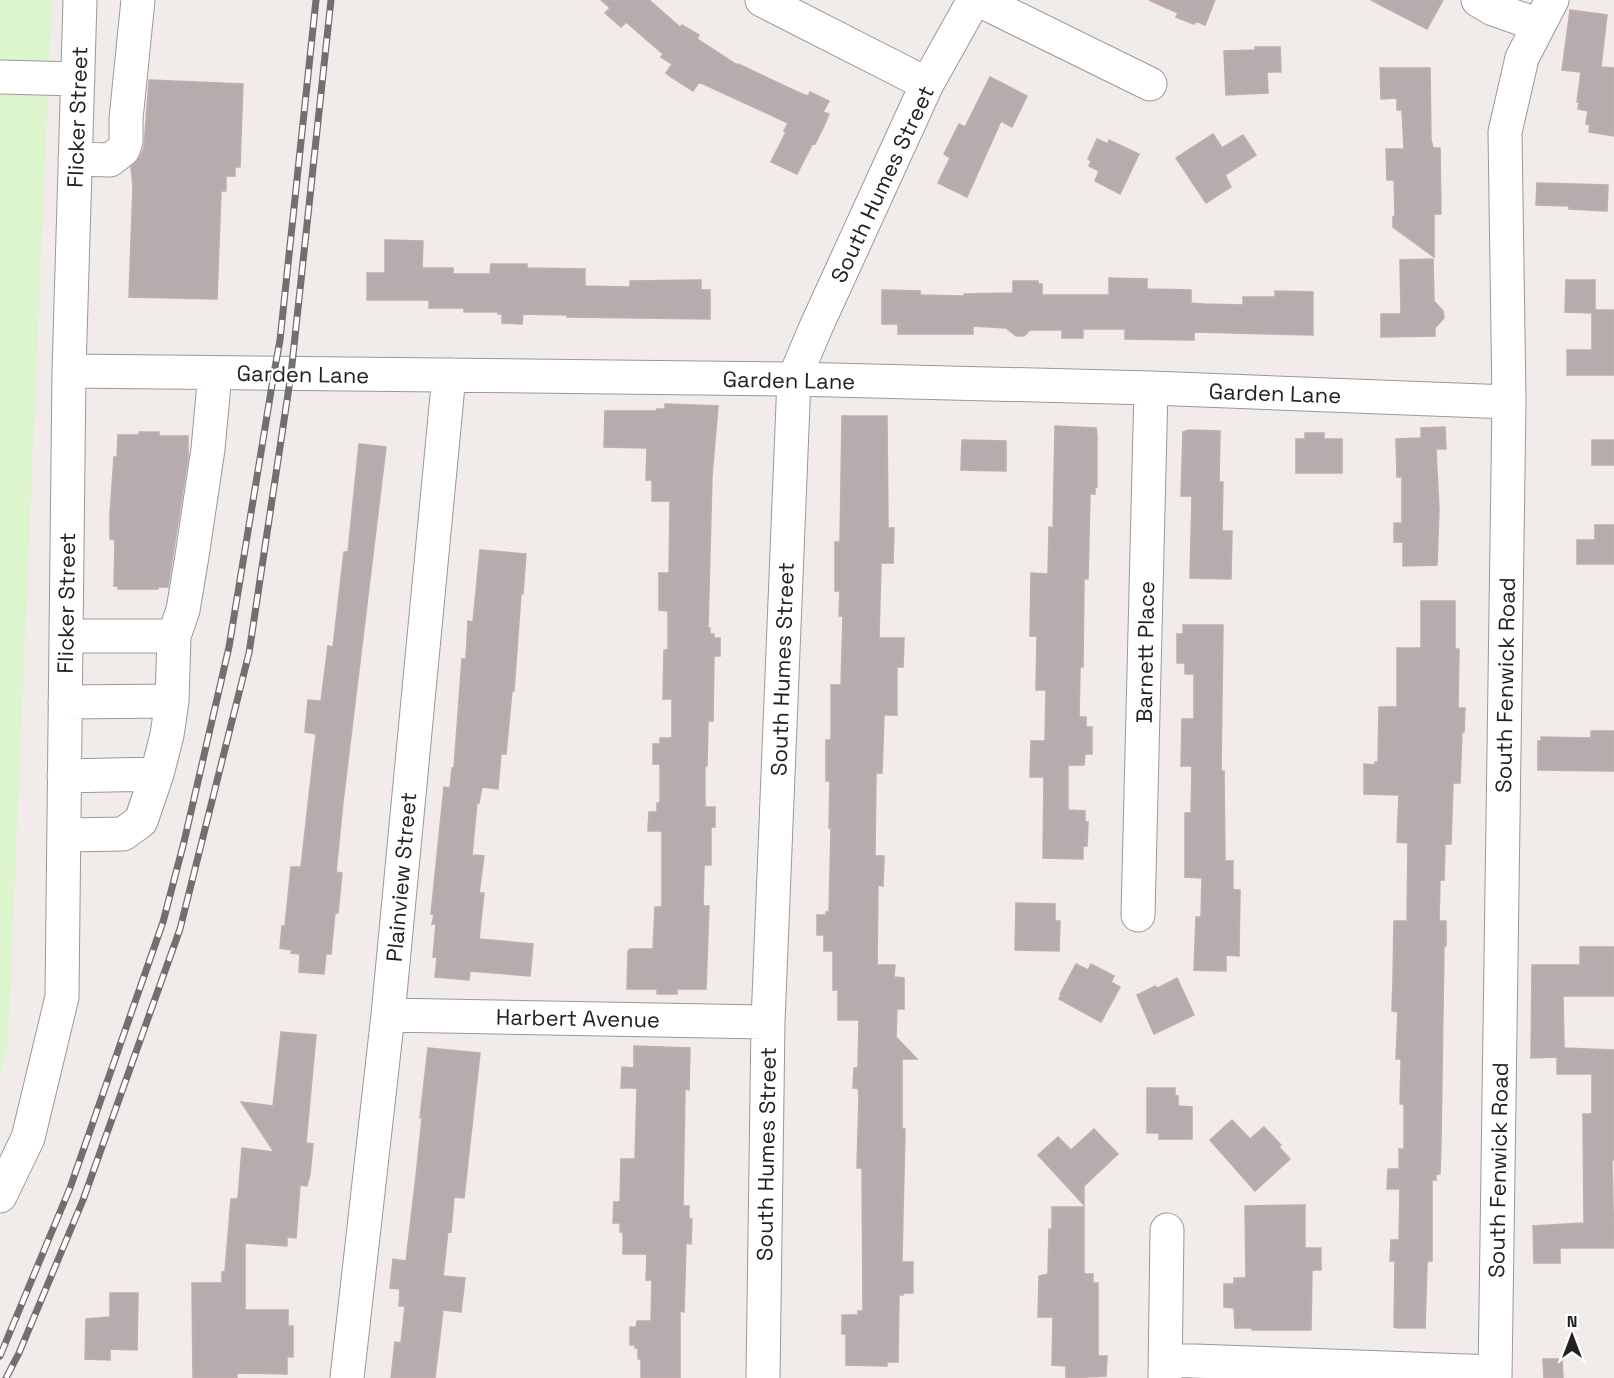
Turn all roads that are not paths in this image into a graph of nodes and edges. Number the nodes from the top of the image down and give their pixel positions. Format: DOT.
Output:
graph roads {
  1 [pos="80,0"];
  2 [pos="138,0"];
  3 [pos="762,0"];
  4 [pos="974,0"];
  5 [pos="979,0"];
  6 [pos="1478,0"];
  7 [pos="1545,13"];
  8 [pos="0,77"];
  9 [pos="78,79"];
  10 [pos="927,84"];
  11 [pos="1150,84"];
  12 [pos="75,159"];
  13 [pos="69,371"];
  14 [pos="215,373"];
  15 [pos="449,375"];
  16 [pos="794,379"];
  17 [pos="1151,388"];
  18 [pos="1509,402"];
  19 [pos="66,636"];
  20 [pos="174,636"];
  21 [pos="172,701"];
  22 [pos="65,702"];
  23 [pos="157,774"];
  24 [pos="64,776"];
  25 [pos="64,835"];
  26 [pos="1138,915"];
  27 [pos="388,1015"];
  28 [pos="768,1022"];
  29 [pos="2,1187"];
  30 [pos="1167,1230"];
  31 [pos="1165,1369"];
  32 [pos="1495,1375"];
  33 [pos="346,1378"];
  34 [pos="763,1378"];
  1 -- 9 [label="street, Flicker Street"];
  2 -- 12 [label="street"];
  3 -- 10 [label="street"];
  4 -- 10 [label="street, South Humes Street"];
  5 -- 11 [label="street"];
  6 -- 7 [label="street"];
  7 -- 18 [label="street, South Fenwick Road"];
  8 -- 9 [label="street"];
  9 -- 12 [label="street, Flicker Street"];
  10 -- 16 [label="street, South Humes Street"];
  12 -- 13 [label="street, Flicker Street"];
  13 -- 14 [label="street, Garden Lane"];
  13 -- 19 [label="street, Flicker Street"];
  14 -- 15 [label="street, Garden Lane"];
  14 -- 20 [label="street"];
  15 -- 16 [label="street, Garden Lane"];
  15 -- 27 [label="street, Plainview Street"];
  16 -- 17 [label="street, Garden Lane"];
  16 -- 28 [label="street, South Humes Street"];
  17 -- 18 [label="street, Garden Lane"];
  17 -- 26 [label="street, Barnett Place"];
  18 -- 32 [label="street, South Fenwick Road"];
  19 -- 20 [label="street"];
  19 -- 22 [label="street, Flicker Street"];
  20 -- 21 [label="street"];
  21 -- 22 [label="street"];
  21 -- 23 [label="street"];
  22 -- 24 [label="street, Flicker Street"];
  23 -- 24 [label="street"];
  23 -- 25 [label="street"];
  24 -- 25 [label="street, Flicker Street"];
  25 -- 29 [label="street, Flicker Street"];
  27 -- 28 [label="street, Harbert Avenue"];
  27 -- 33 [label="street, Plainview Street"];
  28 -- 34 [label="street, South Humes Street"];
  30 -- 31 [label="street"];
  31 -- 32 [label="street"];
}
